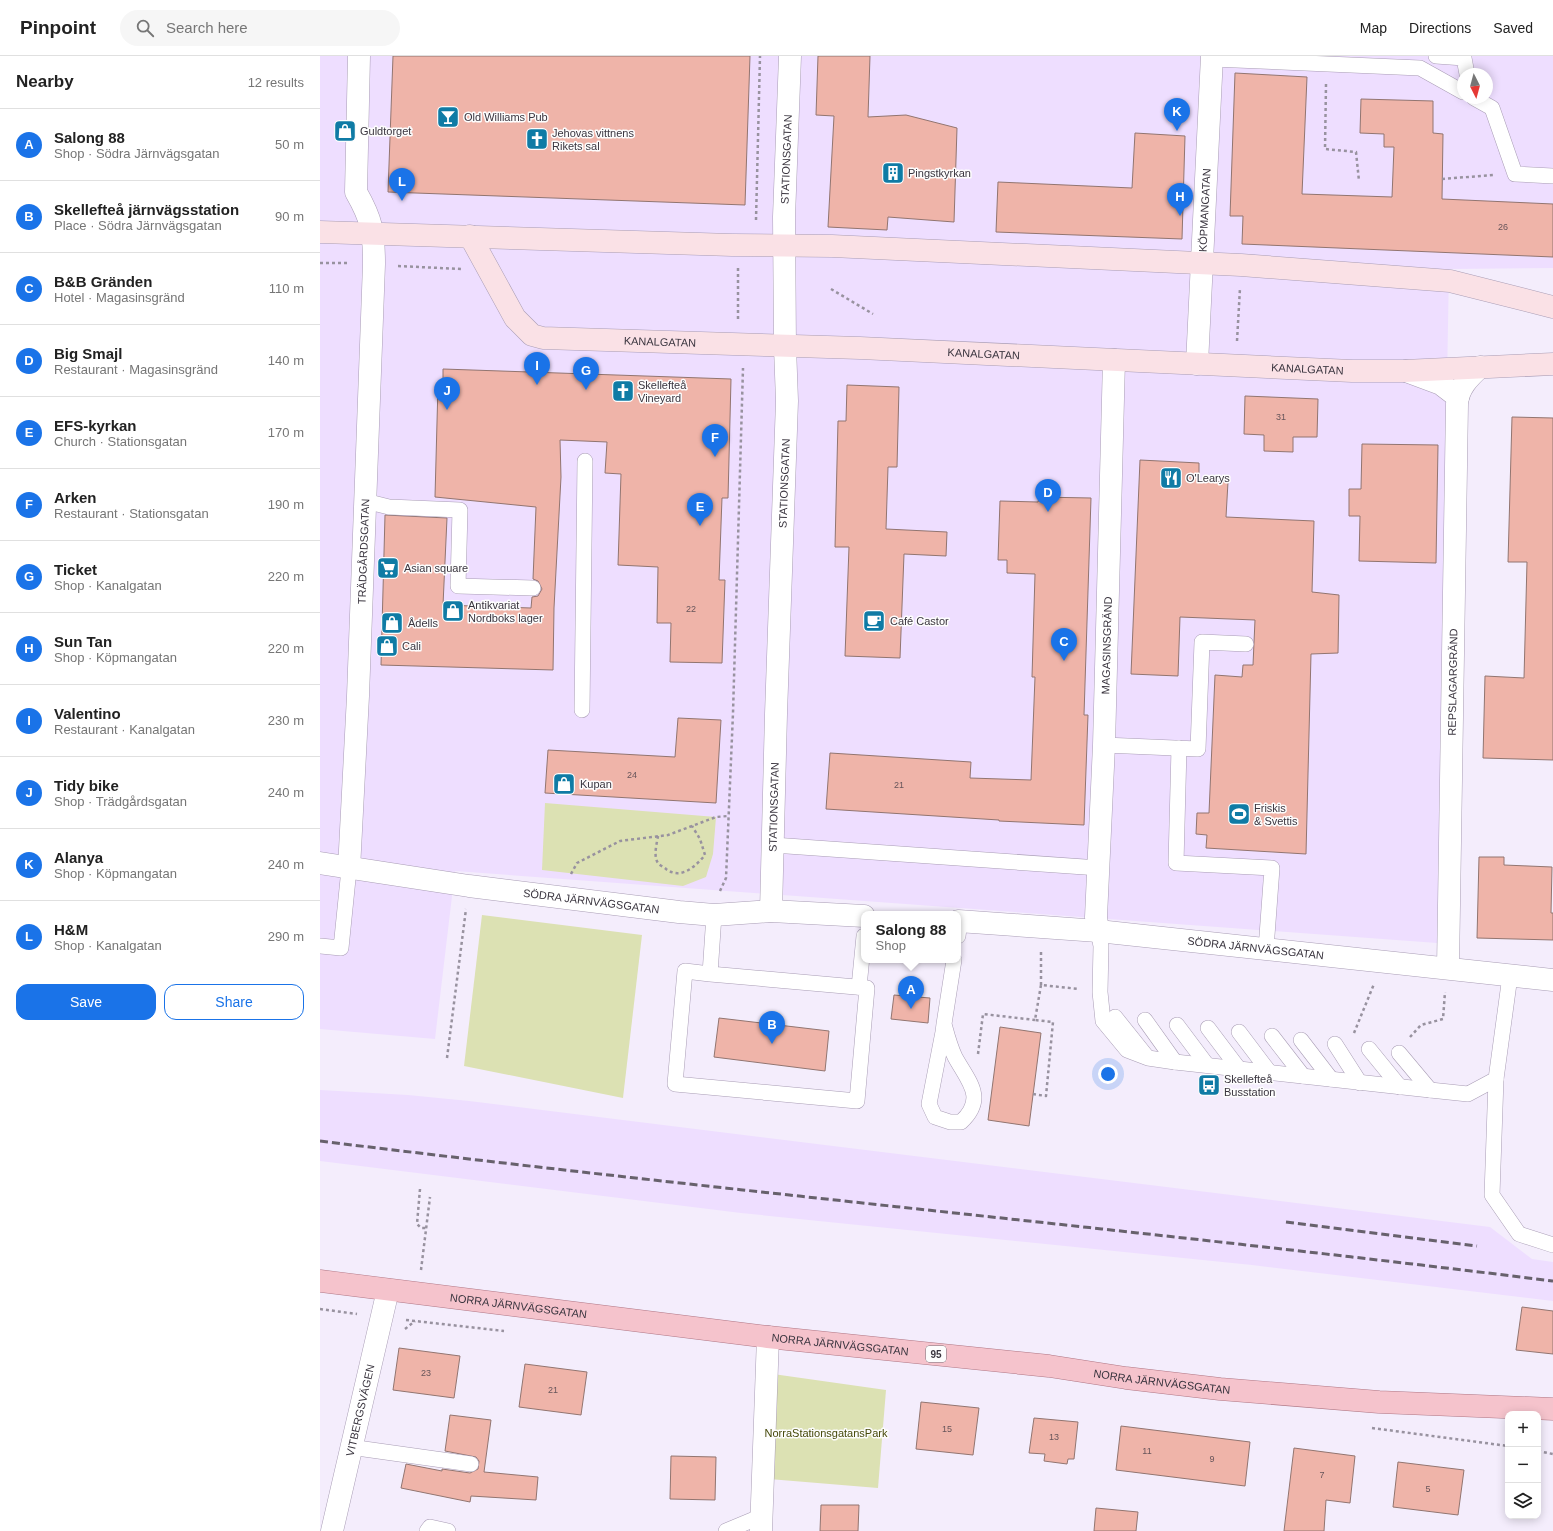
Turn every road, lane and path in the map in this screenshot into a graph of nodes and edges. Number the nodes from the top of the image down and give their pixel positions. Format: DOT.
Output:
graph roads {
  1 [pos="359,56"];
  2 [pos="760,56"];
  3 [pos="790,56"];
  4 [pos="1436,56"];
  5 [pos="1212,58"];
  6 [pos="1327,64"];
  7 [pos="1466,68"];
  8 [pos="1457,89"];
  9 [pos="1485,104"];
  10 [pos="1515,174"];
  11 [pos="1553,176"];
  12 [pos="1442,179"];
  13 [pos="1359,181"];
  14 [pos="320,232"];
  15 [pos="374,234"];
  16 [pos="470,236"];
  17 [pos="739,246"];
  18 [pos="784,246"];
  19 [pos="1201,263"];
  20 [pos="1241,265"];
  21 [pos="830,289"];
  22 [pos="1553,307"];
  23 [pos="873,314"];
  24 [pos="738,344"];
  25 [pos="785,347"];
  26 [pos="1114,360"];
  27 [pos="1197,364"];
  28 [pos="1553,364"];
  29 [pos="1236,366"];
  30 [pos="1480,367"];
  31 [pos="1404,371"];
  32 [pos="1458,397"];
  33 [pos="585,462"];
  34 [pos="365,501"];
  35 [pos="533,588"];
  36 [pos="1246,644"];
  37 [pos="582,710"];
  38 [pos="1104,744"];
  39 [pos="1179,748"];
  40 [pos="728,816"];
  41 [pos="692,826"];
  42 [pos="658,836"];
  43 [pos="773,846"];
  44 [pos="320,863"];
  45 [pos="1099,868"];
  46 [pos="349,869"];
  47 [pos="568,879"];
  48 [pos="469,886"];
  49 [pos="771,911"];
  50 [pos="714,915"];
  51 [pos="861,916"];
  52 [pos="961,926"];
  53 [pos="1040,927"];
  54 [pos="1098,931"];
  55 [pos="320,946"];
  56 [pos="1266,949"];
  57 [pos="1384,961"];
  58 [pos="861,963"];
  59 [pos="954,963"];
  60 [pos="1448,968"];
  61 [pos="710,974"];
  62 [pos="1510,976"];
  63 [pos="1553,980"];
  64 [pos="1041,986"];
  65 [pos="859,987"];
  66 [pos="1100,992"];
  67 [pos="1116,1017"];
  68 [pos="1035,1020"];
  69 [pos="1145,1020"];
  70 [pos="944,1024"];
  71 [pos="1177,1025"];
  72 [pos="1208,1028"];
  73 [pos="1239,1032"];
  74 [pos="1348,1033"];
  75 [pos="1354,1034"];
  76 [pos="1360,1034"];
  77 [pos="1272,1036"];
  78 [pos="1301,1040"];
  79 [pos="1334,1044"];
  80 [pos="1403,1047"];
  81 [pos="1369,1049"];
  82 [pos="447,1058"];
  83 [pos="1148,1058"];
  84 [pos="1175,1062"];
  85 [pos="1207,1065"];
  86 [pos="1239,1069"];
  87 [pos="1270,1073"];
  88 [pos="1303,1076"];
  89 [pos="1331,1079"];
  90 [pos="1496,1079"];
  91 [pos="1360,1083"];
  92 [pos="1400,1087"];
  93 [pos="974,1088"];
  94 [pos="1430,1090"];
  95 [pos="1033,1094"];
  96 [pos="420,1189"];
  97 [pos="430,1197"];
  98 [pos="427,1215"];
  99 [pos="426,1228"];
  100 [pos="1553,1245"];
  101 [pos="320,1281"];
  102 [pos="388,1290"];
  103 [pos="768,1337"];
  104 [pos="1553,1409"];
  105 [pos="350,1447"];
  106 [pos="1541,1452"];
  107 [pos="1553,1454"];
  108 [pos="471,1464"];
  109 [pos="762,1523"];
  110 [pos="332,1531"];
  111 [pos="427,1531"];
  112 [pos="448,1531"];
  113 [pos="726,1531"];
  1 -- 15 [label="street"];
  2 -- 17 [label="path"];
  3 -- 18 [label="street, STATIONSGATAN"];
  4 -- 7 [label="lane"];
  5 -- 6 [label="lane"];
  5 -- 19 [label="street, KÖPMANGATAN"];
  6 -- 8 [label="lane"];
  6 -- 13 [label="path"];
  9 -- 10 [label="lane"];
  10 -- 11 [label="lane"];
  10 -- 12 [label="path"];
  14 -- 15 [label="main road"];
  15 -- 16 [label="main road"];
  15 -- 34 [label="street, TRÄDGÅRDSGATAN"];
  16 -- 17 [label="main road"];
  16 -- 24 [label="main road, KANALGATAN"];
  17 -- 18 [label="main road"];
  17 -- 24 [label="path"];
  18 -- 19 [label="main road"];
  18 -- 25 [label="street, STATIONSGATAN"];
  19 -- 20 [label="main road"];
  19 -- 27 [label="street, KÖPMANGATAN"];
  20 -- 22 [label="main road"];
  20 -- 29 [label="path"];
  21 -- 23 [label="path"];
  24 -- 25 [label="main road, KANALGATAN"];
  24 -- 40 [label="path"];
  25 -- 26 [label="main road, KANALGATAN"];
  25 -- 43 [label="street, STATIONSGATAN"];
  26 -- 27 [label="main road, KANALGATAN"];
  26 -- 38 [label="street, MAGASINSGRÄND"];
  27 -- 29 [label="main road, KANALGATAN"];
  28 -- 30 [label="main road, KANALGATAN"];
  29 -- 31 [label="main road, KANALGATAN"];
  30 -- 31 [label="main road, KANALGATAN"];
  30 -- 32 [label="street, REPSLAGARGRÄND"];
  31 -- 32 [label="street"];
  32 -- 60 [label="street, REPSLAGARGRÄND"];
  33 -- 37 [label="lane"];
  34 -- 35 [label="lane"];
  34 -- 46 [label="street, TRÄDGÅRDSGATAN"];
  36 -- 39 [label="lane"];
  38 -- 39 [label="lane"];
  38 -- 45 [label="street, MAGASINSGRÄND"];
  39 -- 56 [label="lane"];
  40 -- 41 [label="path"];
  40 -- 50 [label="path"];
  41 -- 42 [label="path"];
  41 -- 42 [label="path"];
  42 -- 47 [label="path"];
  43 -- 45 [label="lane"];
  43 -- 49 [label="street, STATIONSGATAN"];
  44 -- 46 [label="street, SÖDRA JÄRNVÄGSGATAN"];
  45 -- 54 [label="street, MAGASINSGRÄND"];
  46 -- 48 [label="street, SÖDRA JÄRNVÄGSGATAN"];
  46 -- 55 [label="lane"];
  48 -- 50 [label="street, SÖDRA JÄRNVÄGSGATAN"];
  48 -- 82 [label="path"];
  49 -- 50 [label="street, SÖDRA JÄRNVÄGSGATAN"];
  49 -- 51 [label="street, SÖDRA JÄRNVÄGSGATAN"];
  50 -- 61 [label="lane"];
  52 -- 53 [label="street, SÖDRA JÄRNVÄGSGATAN"];
  53 -- 54 [label="street, SÖDRA JÄRNVÄGSGATAN"];
  53 -- 64 [label="path"];
  54 -- 56 [label="street, SÖDRA JÄRNVÄGSGATAN"];
  54 -- 66 [label="lane"];
  56 -- 57 [label="street, SÖDRA JÄRNVÄGSGATAN"];
  57 -- 60 [label="street, SÖDRA JÄRNVÄGSGATAN"];
  57 -- 75 [label="path"];
  58 -- 65 [label="lane"];
  59 -- 70 [label="lane"];
  60 -- 62 [label="street, SÖDRA JÄRNVÄGSGATAN"];
  60 -- 80 [label="path"];
  61 -- 65 [label="lane"];
  61 -- 65 [label="lane"];
  62 -- 63 [label="street, SÖDRA JÄRNVÄGSGATAN"];
  62 -- 90 [label="lane"];
  64 -- 66 [label="path"];
  64 -- 68 [label="path"];
  66 -- 83 [label="lane"];
  67 -- 83 [label="lane"];
  68 -- 93 [label="path"];
  68 -- 95 [label="path"];
  69 -- 84 [label="lane"];
  70 -- 93 [label="lane"];
  70 -- 93 [label="lane"];
  71 -- 85 [label="lane"];
  72 -- 86 [label="lane"];
  73 -- 87 [label="lane"];
  74 -- 75 [label="path"];
  75 -- 76 [label="path"];
  77 -- 88 [label="lane"];
  78 -- 89 [label="lane"];
  79 -- 91 [label="lane"];
  80 -- 94 [label="lane"];
  81 -- 92 [label="lane"];
  83 -- 84 [label="lane"];
  84 -- 85 [label="lane"];
  85 -- 86 [label="lane"];
  86 -- 87 [label="lane"];
  87 -- 88 [label="lane"];
  88 -- 89 [label="lane"];
  89 -- 91 [label="lane"];
  90 -- 94 [label="lane"];
  90 -- 100 [label="lane"];
  91 -- 92 [label="lane"];
  92 -- 94 [label="lane"];
  96 -- 99 [label="path"];
  97 -- 98 [label="path"];
  101 -- 102 [label="main road, NORRA JÄRNVÄGSGATAN / 95"];
  102 -- 103 [label="main road, NORRA JÄRNVÄGSGATAN / 95"];
  102 -- 105 [label="street, VITBERGSVÄGEN"];
  103 -- 104 [label="main road, NORRA JÄRNVÄGSGATAN / 95"];
  103 -- 109 [label="street"];
  105 -- 108 [label="lane"];
  105 -- 110 [label="street, VITBERGSVÄGEN"];
  106 -- 107 [label="path"];
  109 -- 113 [label="lane"];
  111 -- 112 [label="lane"];
}
